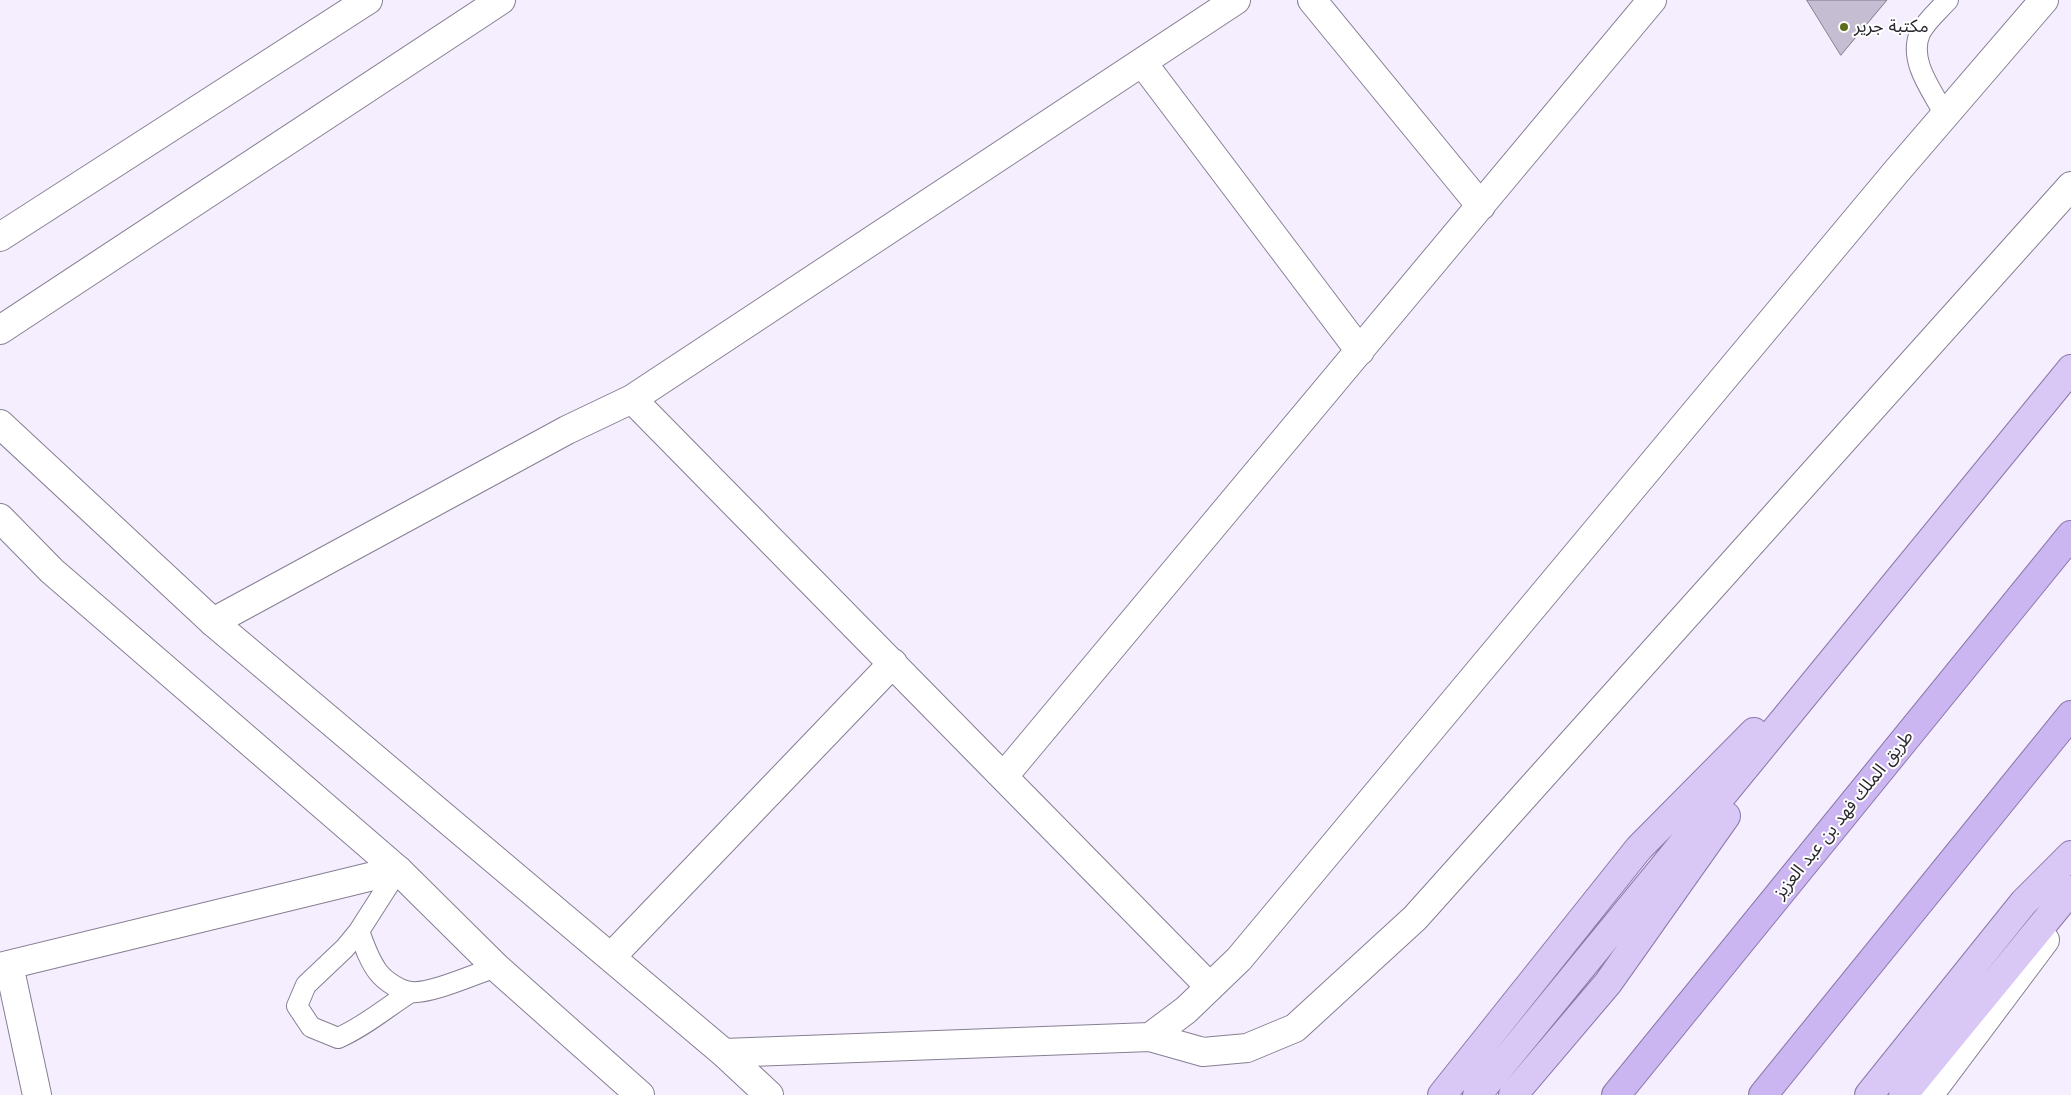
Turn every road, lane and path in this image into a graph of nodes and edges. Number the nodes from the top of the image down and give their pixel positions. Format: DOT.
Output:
graph roads {
  1 [pos="368,0"];
  2 [pos="501,0"];
  3 [pos="1236,0"];
  4 [pos="1312,0"];
  5 [pos="1652,0"];
  6 [pos="1948,0"];
  7 [pos="2044,0"];
  8 [pos="1142,62"];
  9 [pos="1945,115"];
  10 [pos="2071,186"];
  11 [pos="1480,206"];
  12 [pos="0,237"];
  13 [pos="0,330"];
  14 [pos="1360,350"];
  15 [pos="2071,369"];
  16 [pos="632,398"];
  17 [pos="0,424"];
  18 [pos="0,518"];
  19 [pos="2071,535"];
  20 [pos="1868,618"];
  21 [pos="213,622"];
  22 [pos="893,664"];
  23 [pos="2071,715"];
  24 [pos="1004,776"];
  25 [pos="2071,855"];
  26 [pos="398,870"];
  27 [pos="2071,890"];
  28 [pos="2071,906"];
  29 [pos="359,931"];
  30 [pos="610,957"];
  31 [pos="4,966"];
  32 [pos="496,967"];
  33 [pos="1210,987"];
  34 [pos="411,992"];
  35 [pos="1150,1037"];
  36 [pos="724,1053"];
  37 [pos="37,1095"];
  38 [pos="640,1095"];
  39 [pos="769,1095"];
  40 [pos="1442,1095"];
  41 [pos="1477,1095"];
  42 [pos="1513,1095"];
  43 [pos="1616,1095"];
  44 [pos="1763,1095"];
  45 [pos="1869,1095"];
  46 [pos="1903,1095"];
  47 [pos="1929,1095"];
  1 -- 12 [label="street"];
  2 -- 13 [label="street"];
  3 -- 8 [label="street"];
  4 -- 11 [label="street"];
  5 -- 11 [label="street"];
  6 -- 9 [label="lane"];
  7 -- 9 [label="street"];
  8 -- 14 [label="street"];
  8 -- 16 [label="street"];
  9 -- 33 [label="street"];
  10 -- 35 [label="street"];
  11 -- 14 [label="street"];
  14 -- 24 [label="street"];
  15 -- 20 [label="main road"];
  16 -- 21 [label="street"];
  16 -- 22 [label="street"];
  17 -- 21 [label="street"];
  18 -- 26 [label="street"];
  19 -- 43 [label="highway, طريق الملك فهد بن عبد العزيز"];
  20 -- 40 [label="main road"];
  20 -- 41 [label="main road"];
  20 -- 42 [label="main road"];
  21 -- 30 [label="street"];
  22 -- 24 [label="street"];
  22 -- 30 [label="street"];
  23 -- 44 [label="highway"];
  24 -- 33 [label="street"];
  25 -- 45 [label="main road"];
  26 -- 29 [label="lane"];
  26 -- 31 [label="street"];
  26 -- 32 [label="street"];
  27 -- 46 [label="main road"];
  28 -- 47 [label="street"];
  29 -- 34 [label="lane"];
  29 -- 34 [label="lane"];
  30 -- 36 [label="street"];
  31 -- 37 [label="street"];
  32 -- 34 [label="lane"];
  32 -- 38 [label="street"];
  33 -- 35 [label="street"];
  35 -- 36 [label="street"];
  36 -- 39 [label="street"];
}
